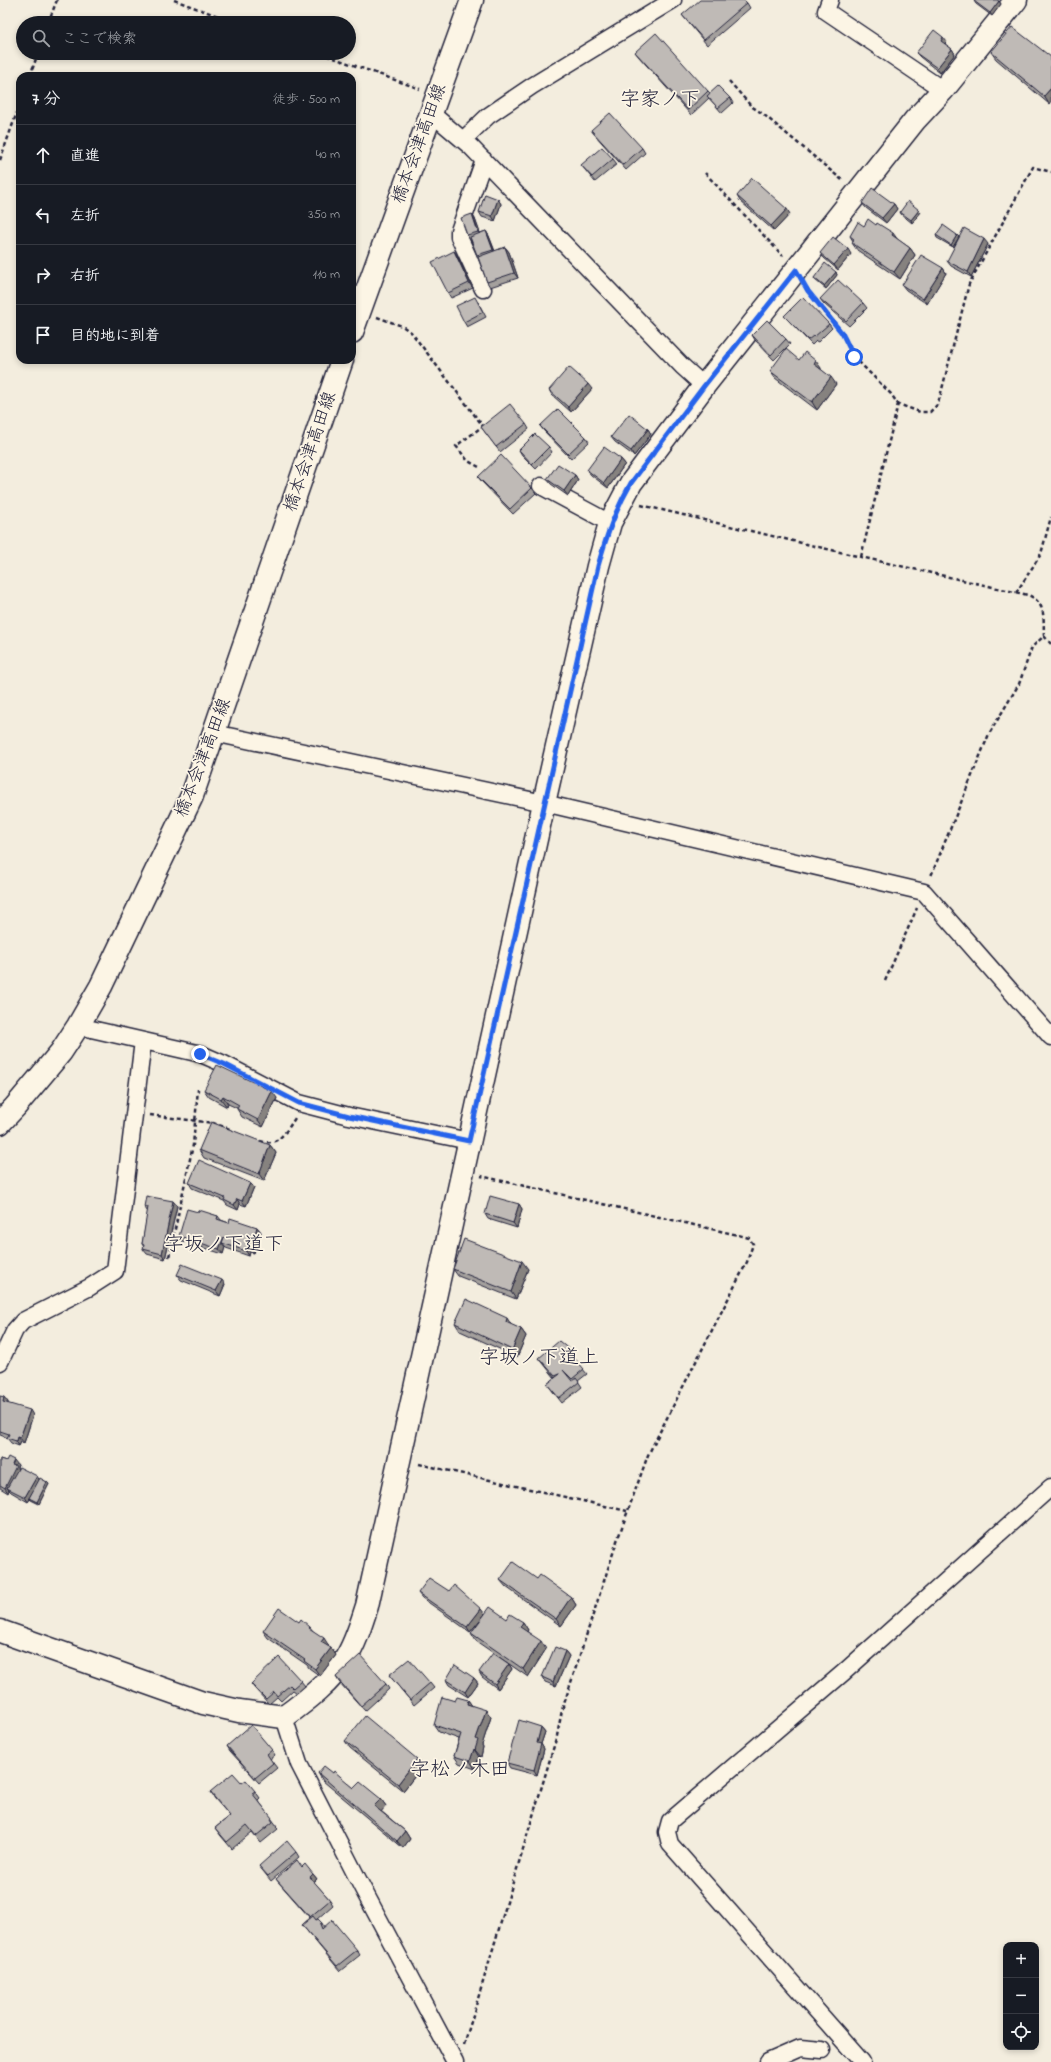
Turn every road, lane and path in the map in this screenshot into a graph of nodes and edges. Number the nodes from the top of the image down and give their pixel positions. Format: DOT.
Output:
graph roads {
  1 [pos="56,0"];
  2 [pos="174,0"];
  3 [pos="472,0"];
  4 [pos="673,0"];
  5 [pos="1016,0"];
  6 [pos="825,4"];
  7 [pos="50,16"];
  8 [pos="218,16"];
  9 [pos="36,60"];
  10 [pos="336,60"];
  11 [pos="31,72"];
  12 [pos="729,81"];
  13 [pos="943,90"];
  14 [pos="434,104"];
  15 [pos="16,115"];
  16 [pos="463,140"];
  17 [pos="0,160"];
  18 [pos="484,160"];
  19 [pos="1051,172"];
  20 [pos="705,173"];
  21 [pos="858,193"];
  22 [pos="796,270"];
  23 [pos="483,289"];
  24 [pos="360,310"];
  25 [pos="356,321"];
  26 [pos="341,364"];
  27 [pos="704,386"];
  28 [pos="898,404"];
  29 [pos="479,467"];
  30 [pos="541,486"];
  31 [pos="621,500"];
  32 [pos="1051,517"];
  33 [pos="610,524"];
  34 [pos="860,557"];
  35 [pos="1016,593"];
  36 [pos="1044,636"];
  37 [pos="1051,644"];
  38 [pos="214,734"];
  39 [pos="544,803"];
  40 [pos="924,892"];
  41 [pos="885,981"];
  42 [pos="78,1026"];
  43 [pos="1051,1037"];
  44 [pos="142,1041"];
  45 [pos="198,1088"];
  46 [pos="304,1105"];
  47 [pos="134,1114"];
  48 [pos="194,1120"];
  49 [pos="0,1122"];
  50 [pos="236,1132"];
  51 [pos="255,1139"];
  52 [pos="469,1141"];
  53 [pos="463,1172"];
  54 [pos="169,1257"];
  55 [pos="0,1362"];
  56 [pos="398,1460"];
  57 [pos="1051,1487"];
  58 [pos="627,1511"];
  59 [pos="0,1631"];
  60 [pos="284,1717"];
  61 [pos="839,2036"];
  62 [pos="819,2056"];
  63 [pos="454,2060"];
  64 [pos="768,2062"];
  65 [pos="862,2062"];
  1 -- 7 [label="path"];
  2 -- 8 [label="path"];
  3 -- 14 [label="street, 橋本会津高田線"];
  4 -- 16 [label="street"];
  5 -- 13 [label="street"];
  6 -- 13 [label="street"];
  9 -- 11 [label="path"];
  10 -- 14 [label="path"];
  12 -- 21 [label="path"];
  13 -- 21 [label="street"];
  14 -- 16 [label="street"];
  14 -- 24 [label="street, 橋本会津高田線"];
  15 -- 17 [label="path"];
  16 -- 18 [label="street"];
  18 -- 23 [label="street"];
  18 -- 27 [label="street"];
  19 -- 28 [label="path"];
  20 -- 22 [label="path"];
  21 -- 22 [label="street"];
  22 -- 27 [label="street"];
  22 -- 28 [label="path"];
  24 -- 25 [label="street, 橋本会津高田線"];
  24 -- 29 [label="path"];
  26 -- 38 [label="street, 橋本会津高田線"];
  27 -- 31 [label="street"];
  28 -- 34 [label="path"];
  30 -- 33 [label="street"];
  31 -- 33 [label="street"];
  31 -- 34 [label="path"];
  32 -- 35 [label="path"];
  33 -- 39 [label="street"];
  34 -- 35 [label="path"];
  35 -- 36 [label="path"];
  36 -- 37 [label="path"];
  36 -- 40 [label="path"];
  38 -- 39 [label="street"];
  38 -- 42 [label="street, 橋本会津高田線"];
  39 -- 40 [label="street"];
  39 -- 52 [label="street"];
  40 -- 41 [label="path"];
  40 -- 43 [label="street"];
  42 -- 44 [label="street"];
  42 -- 49 [label="street, 橋本会津高田線"];
  44 -- 46 [label="street"];
  44 -- 47 [label="street"];
  45 -- 48 [label="path"];
  46 -- 51 [label="path"];
  46 -- 52 [label="street"];
  47 -- 48 [label="path"];
  47 -- 55 [label="street"];
  48 -- 50 [label="path"];
  48 -- 54 [label="path"];
  52 -- 53 [label="street"];
  53 -- 56 [label="street"];
  53 -- 58 [label="path"];
  56 -- 58 [label="path"];
  56 -- 60 [label="street"];
  57 -- 61 [label="street"];
  58 -- 63 [label="path"];
  59 -- 60 [label="street"];
  60 -- 63 [label="street"];
  61 -- 62 [label="street"];
  61 -- 65 [label="street"];
  62 -- 64 [label="street"];
}
